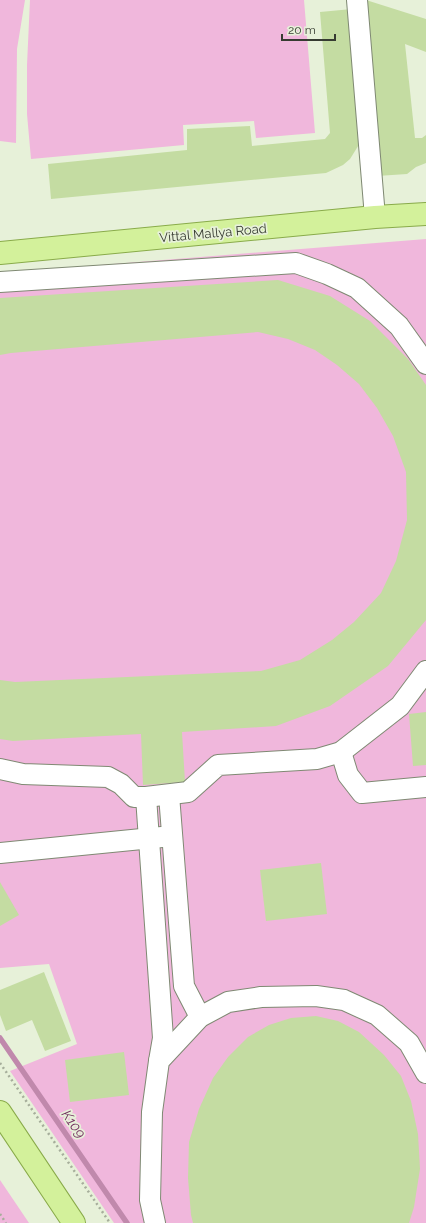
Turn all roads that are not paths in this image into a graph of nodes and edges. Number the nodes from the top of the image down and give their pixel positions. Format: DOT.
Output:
graph roads {
  1 [pos="357,0"];
  2 [pos="426,214"];
  3 [pos="375,217"];
  4 [pos="0,253"];
  5 [pos="0,282"];
  6 [pos="426,364"];
  7 [pos="426,671"];
  8 [pos="340,752"];
  9 [pos="0,770"];
  10 [pos="426,787"];
  11 [pos="169,795"];
  12 [pos="146,797"];
  13 [pos="172,830"];
  14 [pos="148,832"];
  15 [pos="0,840"];
  16 [pos="0,852"];
  17 [pos="200,1017"];
  18 [pos="159,1061"];
  19 [pos="426,1073"];
  20 [pos="0,1112"];
  21 [pos="74,1223"];
  22 [pos="155,1223"];
  1 -- 3 [label="lane"];
  2 -- 3 [label="main road, Vittal Mallya Road"];
  3 -- 4 [label="main road, Vittal Mallya Road"];
  5 -- 6 [label="lane"];
  7 -- 8 [label="lane"];
  8 -- 10 [label="lane"];
  8 -- 11 [label="lane"];
  9 -- 12 [label="lane"];
  11 -- 12 [label="lane"];
  11 -- 13 [label="lane"];
  12 -- 14 [label="lane"];
  13 -- 14 [label="lane"];
  13 -- 17 [label="lane"];
  14 -- 15 [label="lane"];
  14 -- 16 [label="lane"];
  14 -- 18 [label="lane"];
  17 -- 18 [label="lane"];
  17 -- 19 [label="lane"];
  18 -- 22 [label="lane"];
  20 -- 21 [label="main road"];
}
